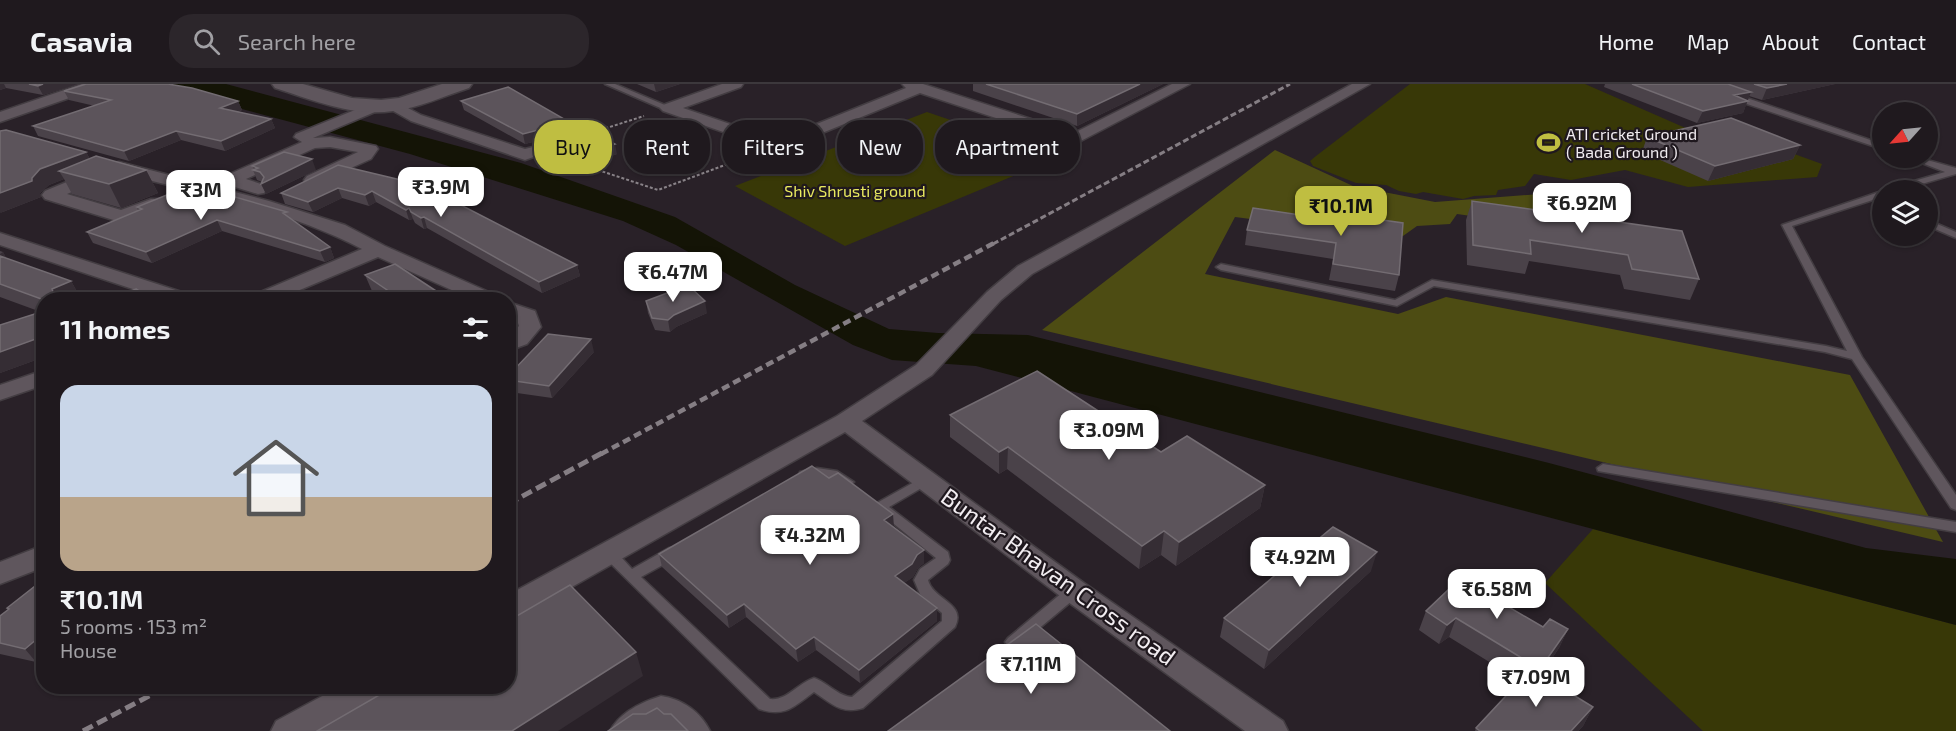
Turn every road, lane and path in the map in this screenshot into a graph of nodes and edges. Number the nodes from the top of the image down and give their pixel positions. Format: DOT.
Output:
graph roads {
  1 [pos="96,84"];
  2 [pos="282,84"];
  3 [pos="462,84"];
  4 [pos="482,84"];
  5 [pos="609,84"];
  6 [pos="736,84"];
  7 [pos="1183,84"];
  8 [pos="1364,84"];
  9 [pos="914,86"];
  10 [pos="958,88"];
  11 [pos="1727,94"];
  12 [pos="942,95"];
  13 [pos="378,107"];
  14 [pos="668,108"];
  15 [pos="0,117"];
  16 [pos="825,125"];
  17 [pos="612,126"];
  18 [pos="722,127"];
  19 [pos="297,144"];
  20 [pos="1872,144"];
  21 [pos="533,152"];
  22 [pos="270,156"];
  23 [pos="86,157"];
  24 [pos="118,166"];
  25 [pos="1938,166"];
  26 [pos="722,167"];
  27 [pos="1955,172"];
  28 [pos="98,174"];
  29 [pos="1927,180"];
  30 [pos="185,190"];
  31 [pos="293,190"];
  32 [pos="1872,197"];
  33 [pos="1865,199"];
  34 [pos="1872,202"];
  35 [pos="263,205"];
  36 [pos="1938,227"];
  37 [pos="1956,235"];
  38 [pos="0,239"];
  39 [pos="378,250"];
  40 [pos="1221,267"];
  41 [pos="162,292"];
  42 [pos="277,292"];
  43 [pos="473,292"];
  44 [pos="516,311"];
  45 [pos="516,340"];
  46 [pos="1856,357"];
  47 [pos="36,380"];
  48 [pos="0,393"];
  49 [pos="846,422"];
  50 [pos="1603,468"];
  51 [pos="797,480"];
  52 [pos="925,480"];
  53 [pos="856,489"];
  54 [pos="1956,505"];
  55 [pos="1956,527"];
  56 [pos="683,546"];
  57 [pos="608,554"];
  58 [pos="36,558"];
  59 [pos="0,574"];
  60 [pos="631,576"];
  61 [pos="1074,591"];
  62 [pos="516,605"];
  63 [pos="1002,651"];
  64 [pos="354,694"];
  65 [pos="288,731"];
  66 [pos="627,731"];
  67 [pos="693,731"];
  68 [pos="1271,731"];
  1 -- 15 [label="street"];
  2 -- 13 [label="street"];
  3 -- 13 [label="street"];
  4 -- 13 [label="street"];
  5 -- 14 [label="lane"];
  6 -- 14 [label="street"];
  7 -- 12 [label="street"];
  8 -- 49 [label="street"];
  9 -- 12 [label="street"];
  9 -- 16 [label="street"];
  10 -- 12 [label="street"];
  11 -- 20 [label="lane"];
  13 -- 19 [label="street"];
  13 -- 21 [label="street"];
  14 -- 17 [label="path"];
  14 -- 18 [label="street"];
  19 -- 22 [label="street"];
  19 -- 31 [label="street"];
  21 -- 26 [label="path"];
  22 -- 30 [label="street"];
  22 -- 35 [label="street"];
  23 -- 24 [label="street"];
  24 -- 28 [label="street"];
  24 -- 30 [label="street"];
  25 -- 27 [label="lane"];
  27 -- 29 [label="lane"];
  28 -- 30 [label="street"];
  28 -- 30 [label="street"];
  30 -- 35 [label="street"];
  32 -- 33 [label="lane"];
  33 -- 34 [label="lane"];
  33 -- 46 [label="lane"];
  35 -- 39 [label="street"];
  36 -- 37 [label="lane"];
  38 -- 41 [label="street"];
  39 -- 42 [label="street"];
  39 -- 43 [label="street"];
  40 -- 46 [label="lane"];
  44 -- 45 [label="street"];
  46 -- 54 [label="lane"];
  47 -- 48 [label="street"];
  49 -- 52 [label="street, Buntar Bhavan Cross road"];
  49 -- 57 [label="street"];
  50 -- 55 [label="lane"];
  51 -- 53 [label="lane"];
  52 -- 60 [label="lane"];
  52 -- 61 [label="street, Buntar Bhavan Cross road"];
  56 -- 60 [label="lane"];
  57 -- 60 [label="lane"];
  57 -- 62 [label="street"];
  58 -- 59 [label="street"];
  61 -- 63 [label="lane"];
  61 -- 68 [label="street, Buntar Bhavan Cross road"];
  64 -- 65 [label="street"];
  66 -- 67 [label="street"];
}
